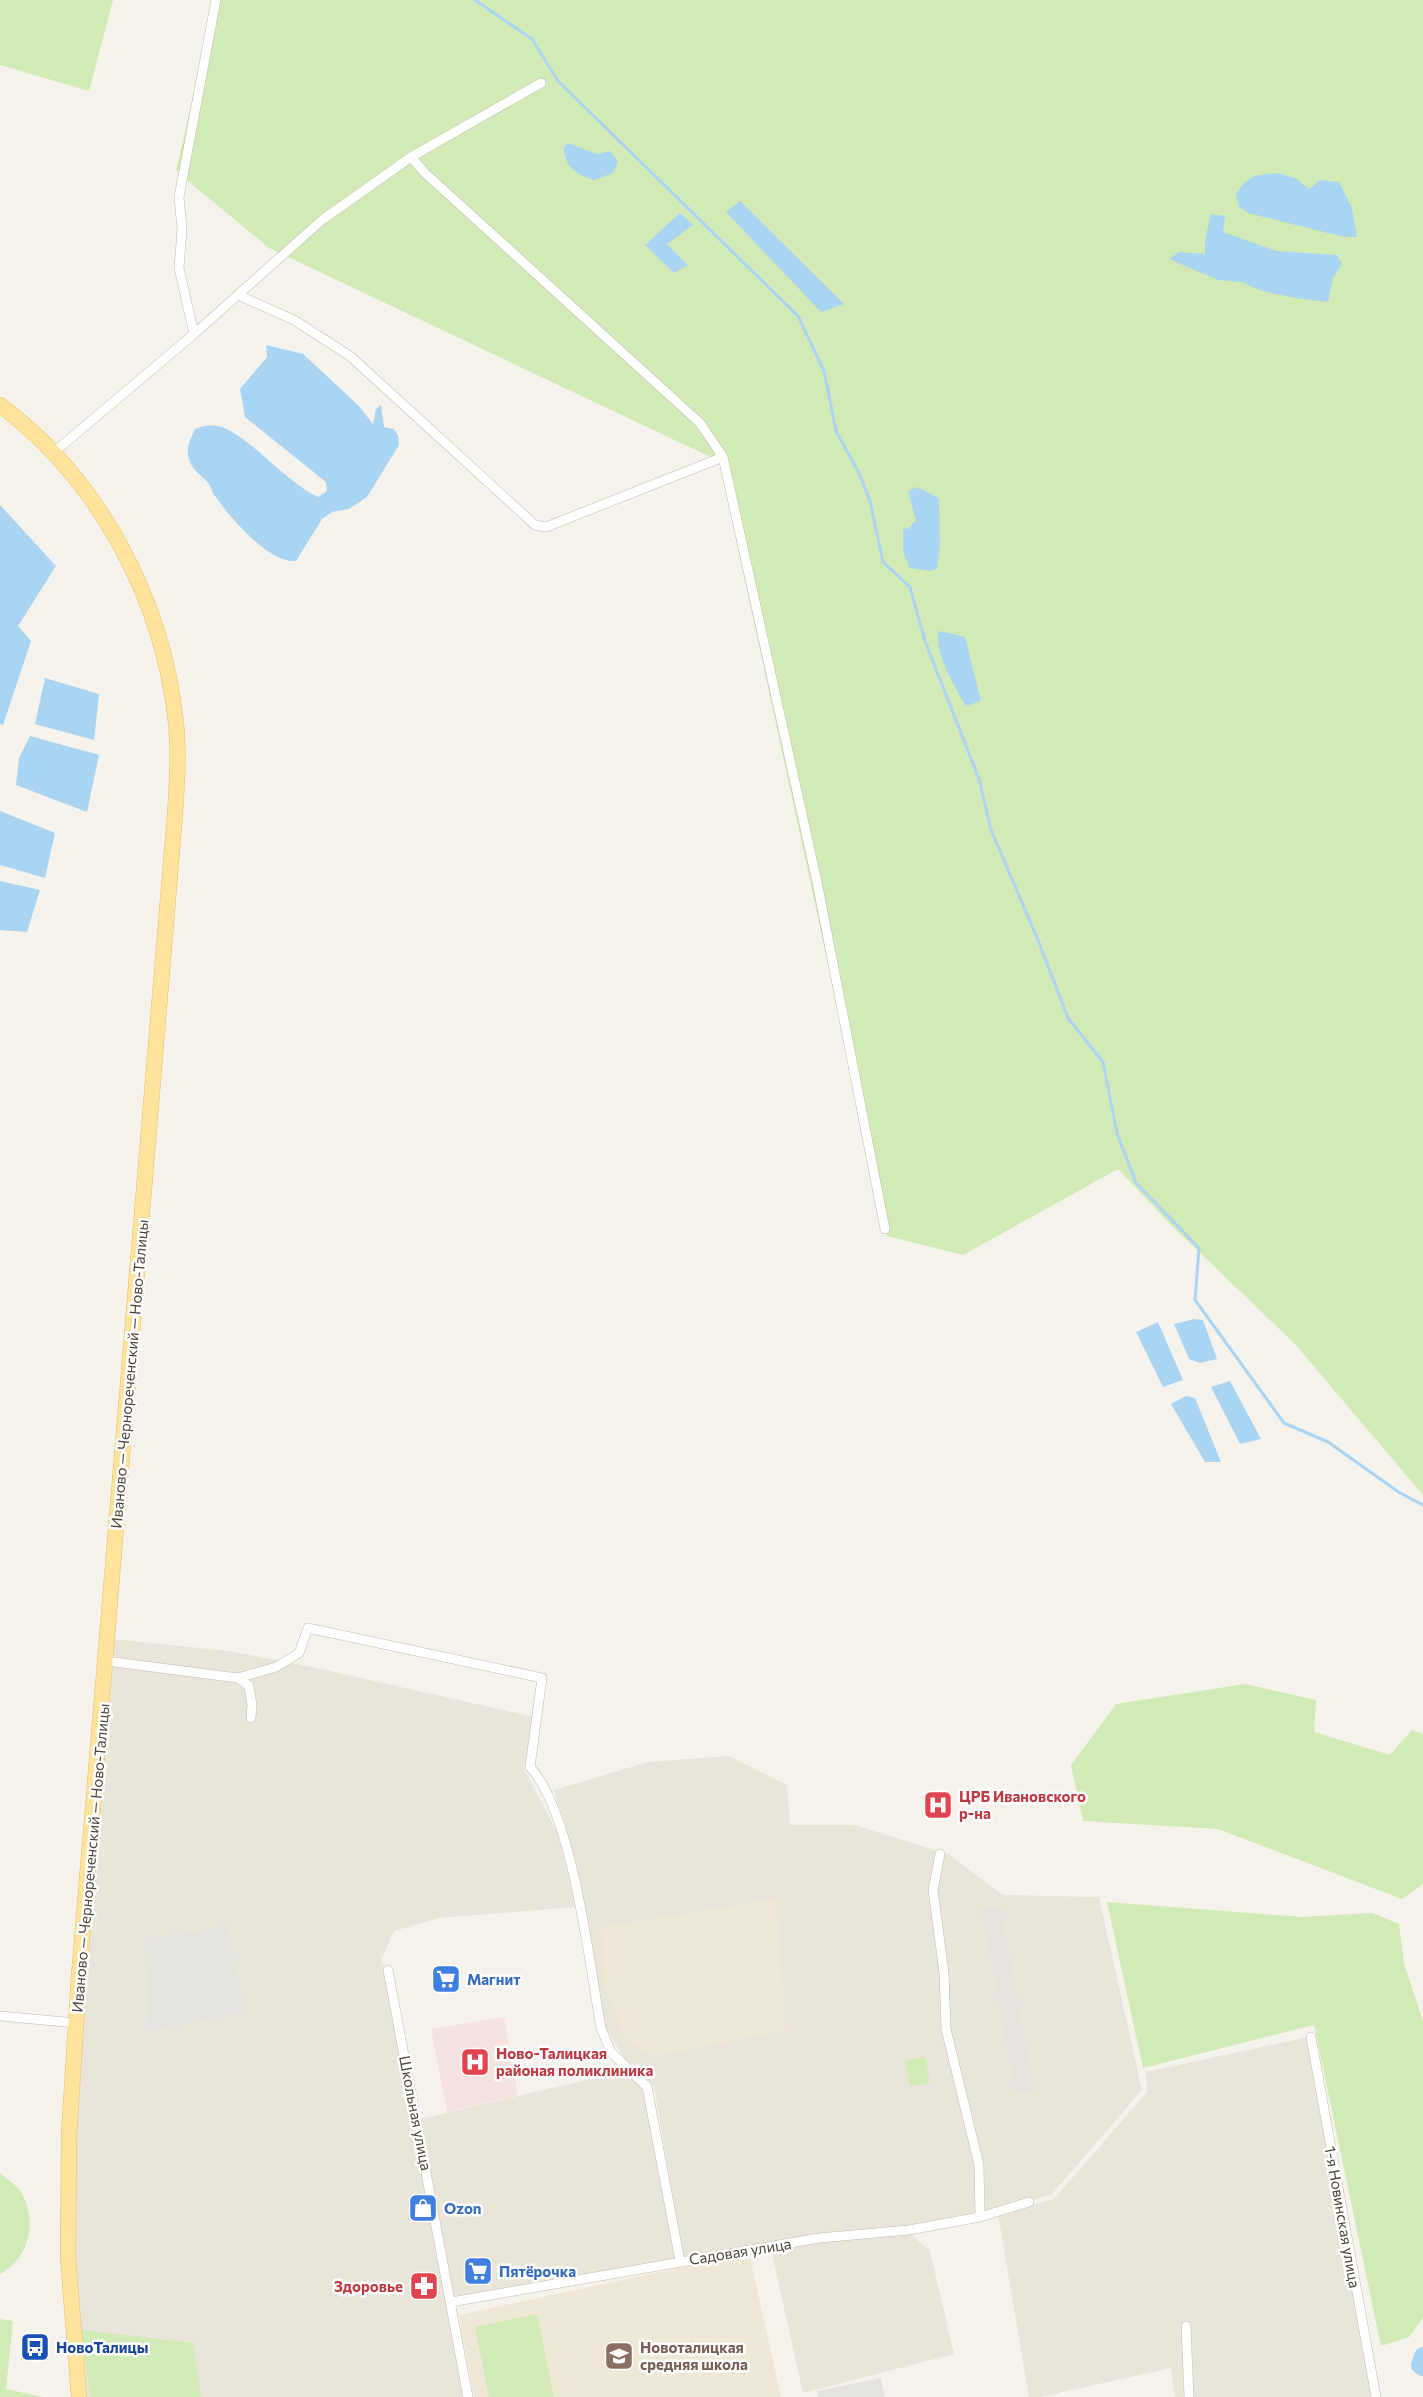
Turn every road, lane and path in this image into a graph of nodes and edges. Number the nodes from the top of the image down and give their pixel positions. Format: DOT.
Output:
graph roads {
  1 [pos="216,0"];
  2 [pos="541,83"];
  3 [pos="411,157"];
  4 [pos="238,295"];
  5 [pos="194,334"];
  6 [pos="0,405"];
  7 [pos="53,453"];
  8 [pos="723,457"];
  9 [pos="885,1229"];
  10 [pos="106,1661"];
  11 [pos="238,1678"];
  12 [pos="251,1718"];
  13 [pos="940,1854"];
  14 [pos="388,1970"];
  15 [pos="0,2016"];
  16 [pos="76,2023"];
  17 [pos="1311,2037"];
  18 [pos="1029,2202"];
  19 [pos="980,2217"];
  20 [pos="680,2261"];
  21 [pos="450,2302"];
  22 [pos="1186,2326"];
  23 [pos="79,2397"];
  24 [pos="468,2397"];
  25 [pos="1189,2397"];
  26 [pos="1376,2397"];
  1 -- 5 [label="street"];
  2 -- 3 [label="street"];
  3 -- 4 [label="street"];
  3 -- 8 [label="street"];
  4 -- 5 [label="street"];
  4 -- 8 [label="street"];
  5 -- 7 [label="street"];
  6 -- 7 [label="main road, Иваново — Чернореченский — Ново-Талицы"];
  7 -- 10 [label="main road, Иваново — Чернореченский — Ново-Талицы"];
  8 -- 9 [label="street"];
  10 -- 11 [label="street"];
  10 -- 16 [label="main road, Иваново — Чернореченский — Ново-Талицы"];
  11 -- 12 [label="street"];
  11 -- 20 [label="street"];
  13 -- 19 [label="street"];
  14 -- 21 [label="street, Школьная улица"];
  15 -- 16 [label="street"];
  16 -- 23 [label="main road, Иваново — Чернореченский — Ново-Талицы"];
  17 -- 26 [label="street, 1-я Новинская улица"];
  18 -- 19 [label="street, Садовая улица"];
  19 -- 20 [label="street, Садовая улица"];
  20 -- 21 [label="street, Садовая улица"];
  21 -- 24 [label="street, Школьная улица"];
  22 -- 25 [label="street"];
}
